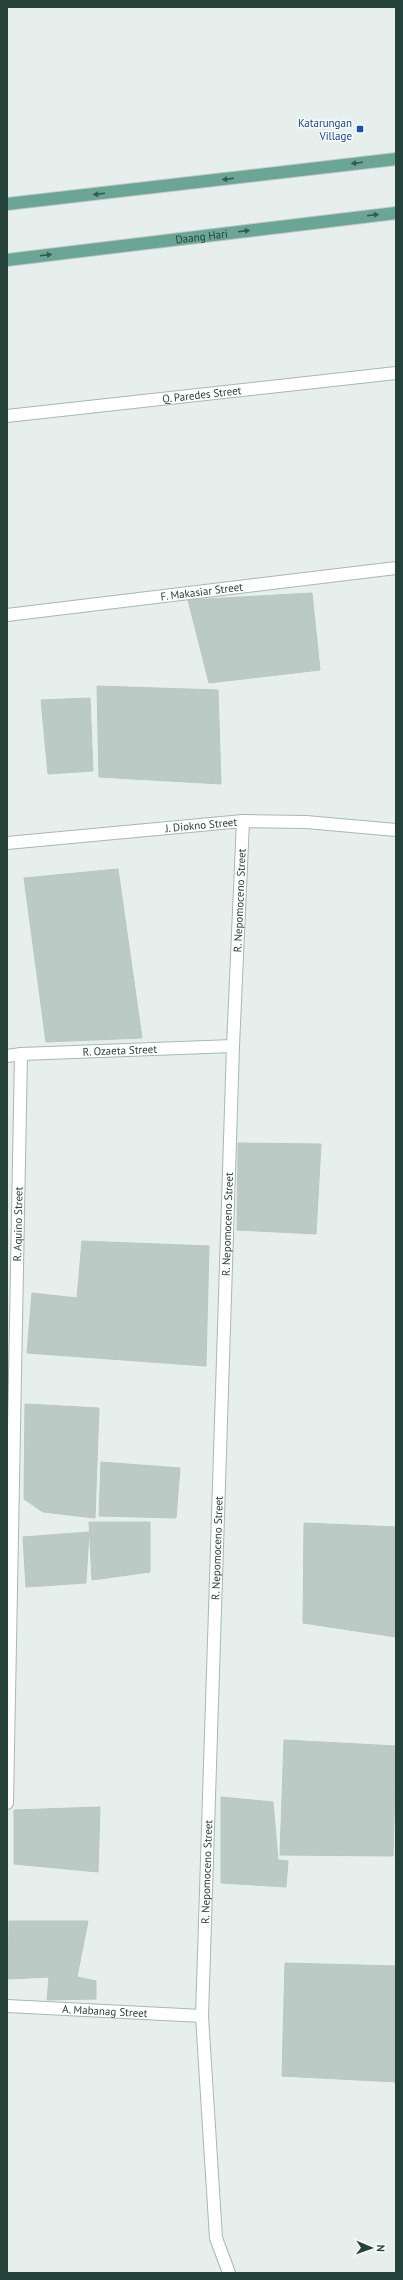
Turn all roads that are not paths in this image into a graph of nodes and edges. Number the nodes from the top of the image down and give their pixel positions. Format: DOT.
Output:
graph roads {
  1 [pos="396,159"];
  2 [pos="7,204"];
  3 [pos="396,213"];
  4 [pos="7,260"];
  5 [pos="396,373"];
  6 [pos="7,416"];
  7 [pos="396,568"];
  8 [pos="7,615"];
  9 [pos="243,821"];
  10 [pos="396,830"];
  11 [pos="7,843"];
  12 [pos="233,1046"];
  13 [pos="21,1054"];
  14 [pos="7,1056"];
  15 [pos="7,1803"];
  16 [pos="7,2006"];
  17 [pos="202,2016"];
  18 [pos="229,2273"];
  1 -- 2 [label="main road, one-way"];
  4 -- 3 [label="main road, Daang Hari, one-way"];
  5 -- 6 [label="street, Q. Paredes Street"];
  7 -- 8 [label="street, F. Makasiar Street"];
  9 -- 10 [label="street, J. Diokno Street"];
  9 -- 11 [label="street, J. Diokno Street"];
  9 -- 12 [label="street, R. Nepomoceno Street"];
  12 -- 13 [label="street, R. Ozaeta Street"];
  12 -- 17 [label="street, R. Nepomoceno Street"];
  13 -- 14 [label="street, R. Ozaeta Street"];
  13 -- 15 [label="street, R. Aquino Street"];
  16 -- 17 [label="street, A. Mabanag Street"];
  17 -- 18 [label="street, R. Nepomoceno Street"];
}
